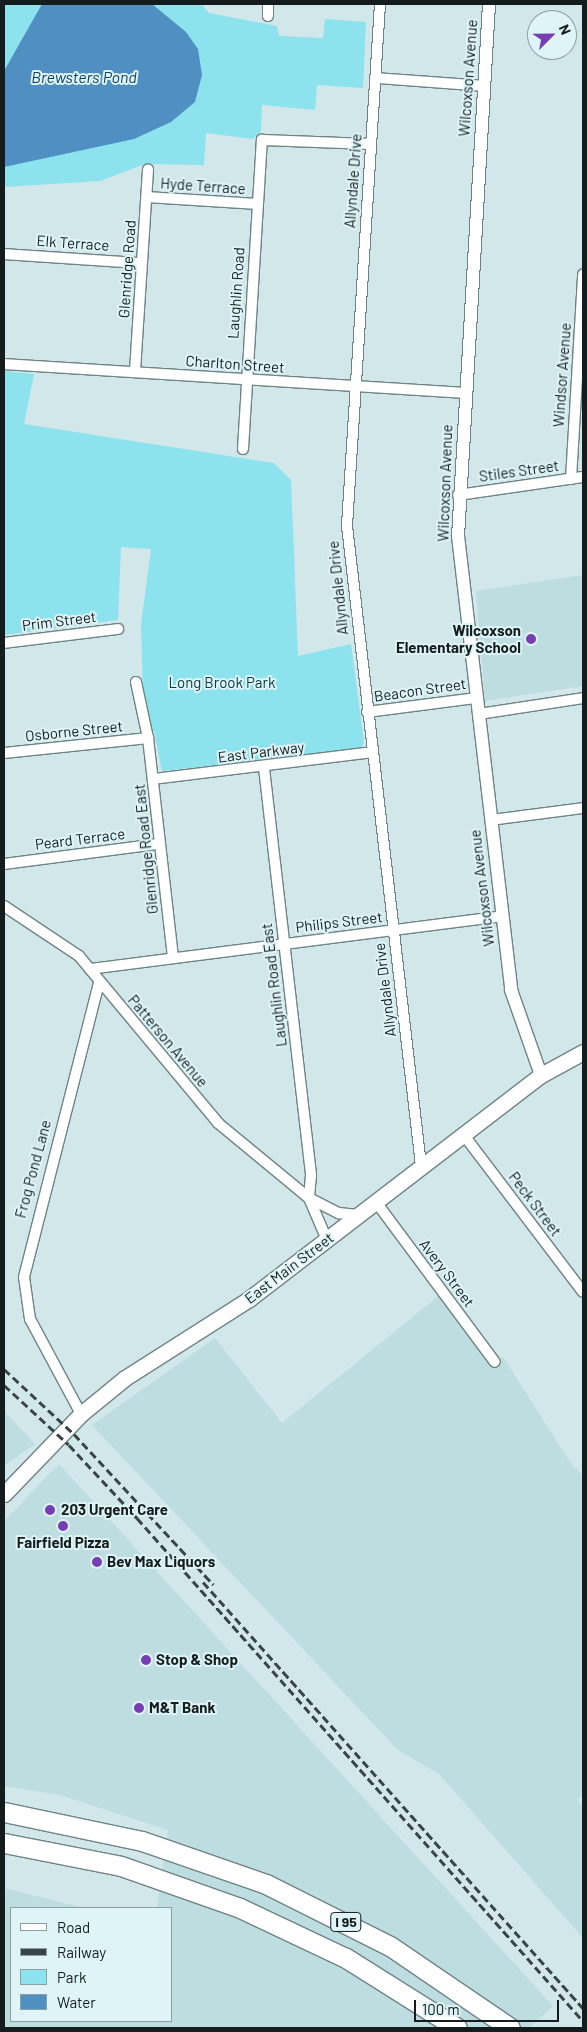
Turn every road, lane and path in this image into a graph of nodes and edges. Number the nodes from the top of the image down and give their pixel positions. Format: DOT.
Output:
graph roads {
  1 [pos="268,4"];
  2 [pos="380,4"];
  3 [pos="489,4"];
  4 [pos="268,16"];
  5 [pos="376,78"];
  6 [pos="484,86"];
  7 [pos="370,144"];
  8 [pos="148,169"];
  9 [pos="147,197"];
  10 [pos="257,204"];
  11 [pos="4,254"];
  12 [pos="141,263"];
  13 [pos="583,274"];
  14 [pos="4,364"];
  15 [pos="135,371"];
  16 [pos="246,379"];
  17 [pos="356,388"];
  18 [pos="465,394"];
  19 [pos="243,449"];
  20 [pos="583,476"];
  21 [pos="571,479"];
  22 [pos="458,495"];
  23 [pos="118,629"];
  24 [pos="4,643"];
  25 [pos="136,682"];
  26 [pos="477,698"];
  27 [pos="583,698"];
  28 [pos="367,712"];
  29 [pos="479,714"];
  30 [pos="148,738"];
  31 [pos="372,752"];
  32 [pos="4,753"];
  33 [pos="264,768"];
  34 [pos="153,779"];
  35 [pos="583,808"];
  36 [pos="491,820"];
  37 [pos="159,844"];
  38 [pos="4,864"];
  39 [pos="4,906"];
  40 [pos="502,916"];
  41 [pos="392,930"];
  42 [pos="285,944"];
  43 [pos="173,956"];
  44 [pos="90,969"];
  45 [pos="99,982"];
  46 [pos="583,1052"];
  47 [pos="541,1075"];
  48 [pos="463,1134"];
  49 [pos="421,1166"];
  50 [pos="309,1198"];
  51 [pos="376,1202"];
  52 [pos="358,1216"];
  53 [pos="328,1240"];
  54 [pos="583,1292"];
  55 [pos="495,1362"];
  56 [pos="80,1414"];
  57 [pos="4,1494"];
  58 [pos="4,1812"];
  59 [pos="4,1843"];
  60 [pos="457,2028"];
  61 [pos="510,2028"];
  1 -- 4 [label="street"];
  2 -- 5 [label="street, Allyndale Drive"];
  3 -- 6 [label="street, Wilcoxson Avenue"];
  5 -- 6 [label="street"];
  5 -- 7 [label="street, Allyndale Drive"];
  6 -- 18 [label="street, Wilcoxson Avenue"];
  7 -- 10 [label="street, Laughlin Road"];
  7 -- 17 [label="street, Allyndale Drive"];
  8 -- 9 [label="street, Glenridge Road"];
  9 -- 10 [label="street, Hyde Terrace"];
  9 -- 12 [label="street, Glenridge Road"];
  10 -- 16 [label="street, Laughlin Road"];
  11 -- 12 [label="street, Elk Terrace"];
  12 -- 15 [label="street, Glenridge Road"];
  13 -- 21 [label="street, Windsor Avenue"];
  14 -- 15 [label="street, Charlton Street"];
  15 -- 16 [label="street, Charlton Street"];
  16 -- 17 [label="street, Charlton Street"];
  16 -- 19 [label="street, Laughlin Road"];
  17 -- 18 [label="street, Charlton Street"];
  17 -- 28 [label="street, Allyndale Drive"];
  18 -- 22 [label="street, Wilcoxson Avenue"];
  20 -- 21 [label="street, Stiles Street"];
  21 -- 22 [label="street, Stiles Street"];
  22 -- 26 [label="street, Wilcoxson Avenue"];
  23 -- 24 [label="street, Prim Street"];
  25 -- 30 [label="street"];
  26 -- 28 [label="street, Beacon Street"];
  26 -- 29 [label="street, Wilcoxson Avenue"];
  27 -- 29 [label="street"];
  28 -- 31 [label="street, Allyndale Drive"];
  29 -- 36 [label="street, Wilcoxson Avenue"];
  30 -- 32 [label="street, Osborne Street"];
  30 -- 34 [label="street, Glenridge Road East"];
  31 -- 33 [label="street, East Parkway"];
  31 -- 41 [label="street, Allyndale Drive"];
  33 -- 34 [label="street, East Parkway"];
  33 -- 42 [label="street, Laughlin Road East"];
  34 -- 37 [label="street, Glenridge Road East"];
  35 -- 36 [label="street"];
  36 -- 40 [label="street, Wilcoxson Avenue"];
  37 -- 38 [label="street, Peard Terrace"];
  37 -- 43 [label="street, Glenridge Road East"];
  39 -- 44 [label="street, Patterson Avenue"];
  40 -- 41 [label="street, Philips Street"];
  40 -- 47 [label="street, Wilcoxson Avenue"];
  41 -- 42 [label="street, Philips Street"];
  41 -- 49 [label="street, Allyndale Drive"];
  42 -- 43 [label="street, Philips Street"];
  42 -- 50 [label="street, Laughlin Road East"];
  43 -- 44 [label="street, Philips Street"];
  44 -- 45 [label="street, Patterson Avenue"];
  45 -- 50 [label="street, Patterson Avenue"];
  45 -- 56 [label="street, Frog Pond Lane"];
  46 -- 47 [label="main road, East Main Street"];
  47 -- 48 [label="main road, East Main Street"];
  48 -- 49 [label="main road, East Main Street"];
  48 -- 54 [label="street, Peck Street"];
  49 -- 51 [label="main road, East Main Street"];
  50 -- 52 [label="street, Patterson Avenue"];
  50 -- 53 [label="street, Patterson Avenue"];
  51 -- 52 [label="main road, East Main Street"];
  51 -- 55 [label="street, Avery Street"];
  52 -- 53 [label="main road, East Main Street"];
  53 -- 56 [label="main road, East Main Street"];
  56 -- 57 [label="main road, East Main Street"];
  58 -- 61 [label="highway, I 95"];
  59 -- 60 [label="highway, I 95"];
}
